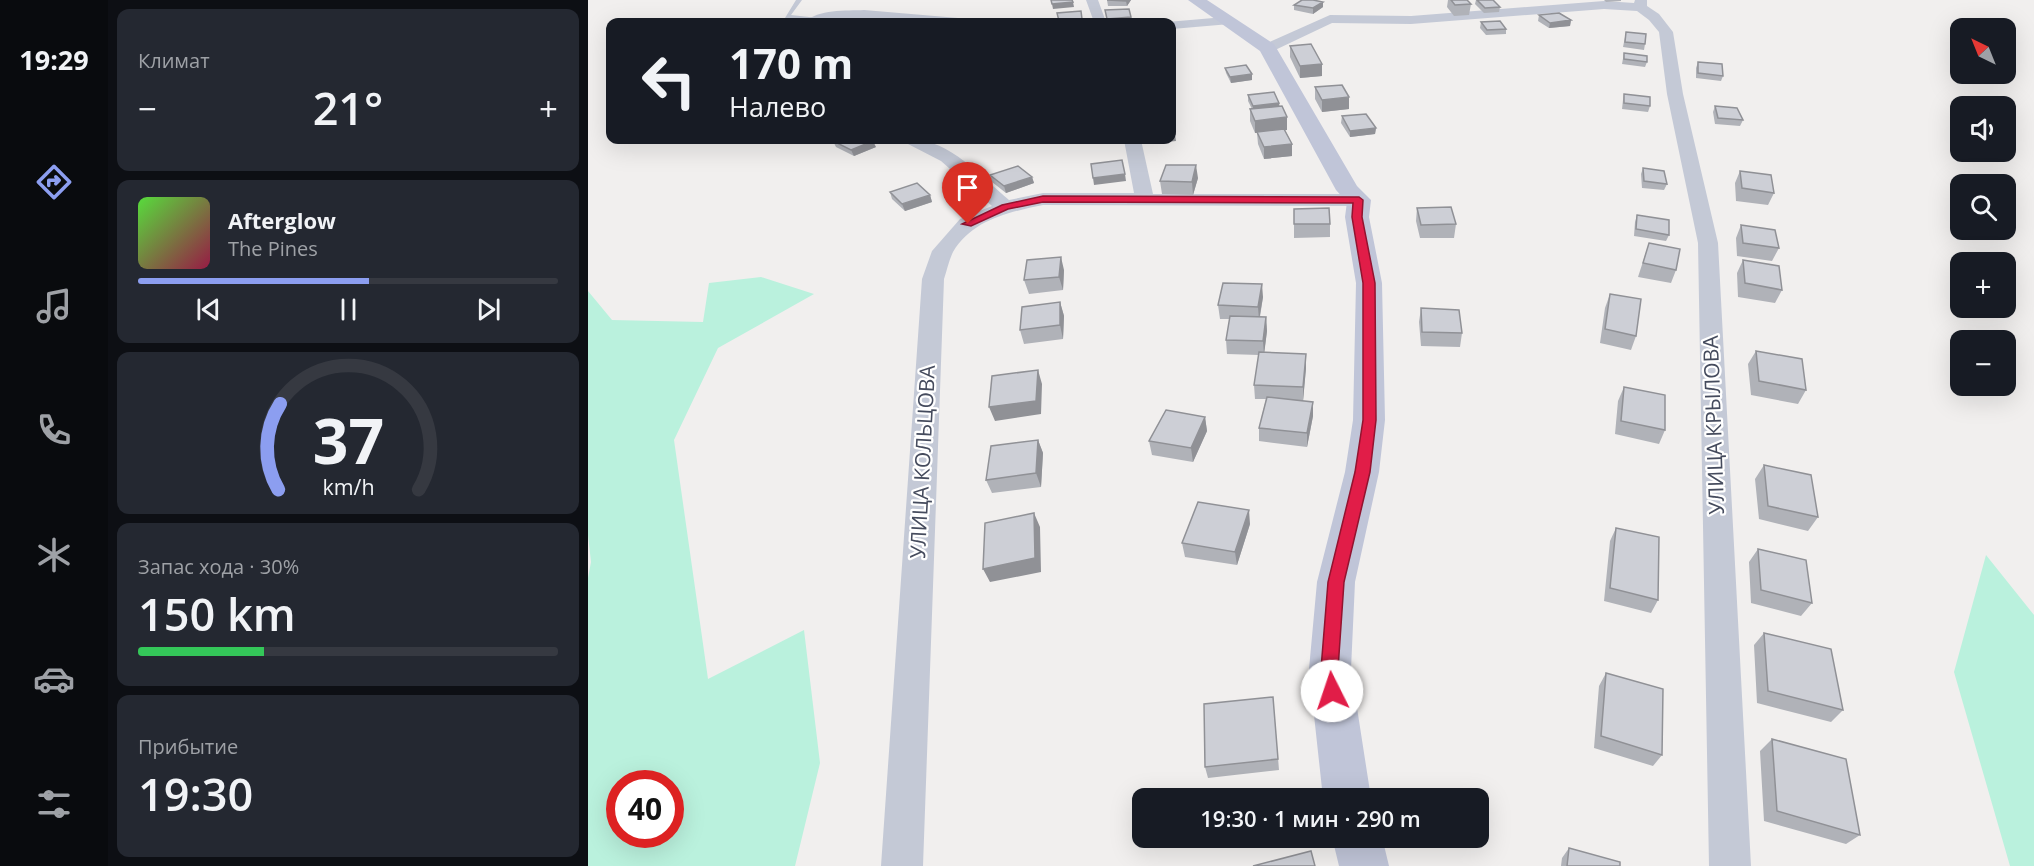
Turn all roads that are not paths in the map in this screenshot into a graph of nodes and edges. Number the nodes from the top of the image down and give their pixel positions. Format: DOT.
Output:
graph roads {
  1 [pos="799,0"];
  2 [pos="1092,0"];
  3 [pos="1196,0"];
  4 [pos="1641,4"];
  5 [pos="1350,6"];
  6 [pos="798,18"];
  7 [pos="845,18"];
  8 [pos="922,18"];
  9 [pos="1099,18"];
  10 [pos="1330,19"];
  11 [pos="1225,21"];
  12 [pos="1176,25"];
  13 [pos="1268,48"];
  14 [pos="922,144"];
  15 [pos="1133,144"];
  16 [pos="1145,199"];
  17 [pos="1359,200"];
  18 [pos="1005,207"];
  19 [pos="1346,788"];
  20 [pos="1360,848"];
  21 [pos="902,866"];
  22 [pos="1364,866"];
  23 [pos="1730,866"];
  1 -- 6 [label="lane"];
  2 -- 9 [label="street"];
  3 -- 11 [label="street"];
  4 -- 10 [label="street"];
  4 -- 23 [label="street, УЛИЦА КРЫЛОВА"];
  5 -- 10 [label="street"];
  7 -- 8 [label="street"];
  10 -- 13 [label="street"];
  11 -- 12 [label="street"];
  11 -- 13 [label="street"];
  13 -- 17 [label="street"];
  14 -- 18 [label="street"];
  15 -- 16 [label="street"];
  16 -- 17 [label="street, УЛИЦА КОЛЬЦОВА"];
  16 -- 18 [label="street, УЛИЦА КОЛЬЦОВА"];
  17 -- 19 [label="street"];
  18 -- 21 [label="street, УЛИЦА КОЛЬЦОВА"];
  20 -- 22 [label="street"];
}
